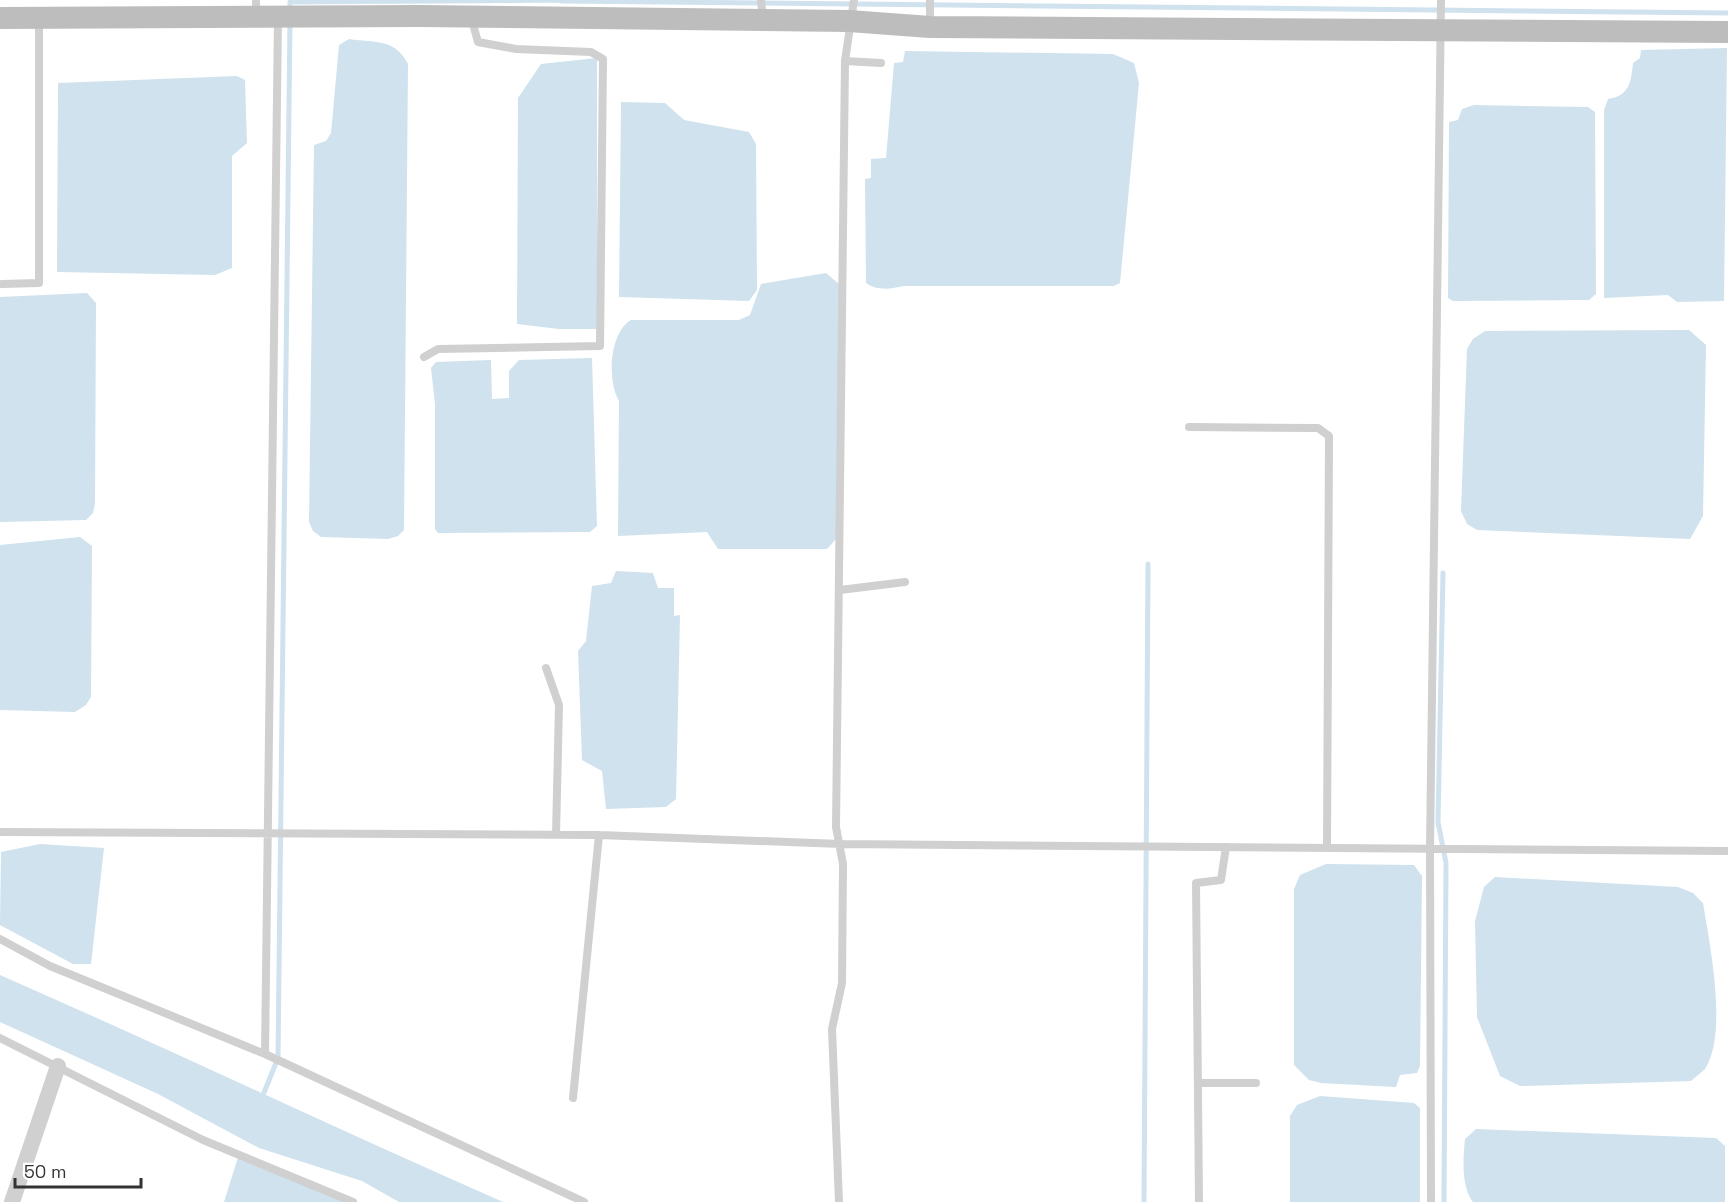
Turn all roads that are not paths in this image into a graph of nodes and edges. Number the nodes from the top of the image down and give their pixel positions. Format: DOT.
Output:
graph roads {
  1 [pos="930,0"];
  2 [pos="1441,0"];
  3 [pos="762,10"];
  4 [pos="264,11"];
  5 [pos="852,11"];
  6 [pos="471,17"];
  7 [pos="0,18"];
  8 [pos="39,18"];
  9 [pos="930,27"];
  10 [pos="1441,30"];
  11 [pos="1728,32"];
  12 [pos="845,61"];
  13 [pos="881,63"];
  14 [pos="2,284"];
  15 [pos="424,357"];
  16 [pos="1190,427"];
  17 [pos="905,582"];
  18 [pos="840,590"];
  19 [pos="546,668"];
  20 [pos="0,832"];
  21 [pos="269,833"];
  22 [pos="556,835"];
  23 [pos="599,835"];
  24 [pos="841,844"];
  25 [pos="1226,847"];
  26 [pos="1327,848"];
  27 [pos="1430,849"];
  28 [pos="1728,851"];
  29 [pos="0,939"];
  30 [pos="0,1038"];
  31 [pos="265,1054"];
  32 [pos="58,1066"];
  33 [pos="1198,1083"];
  34 [pos="1256,1083"];
  35 [pos="573,1098"];
  36 [pos="12,1202"];
  37 [pos="353,1202"];
  38 [pos="584,1202"];
  39 [pos="839,1202"];
  40 [pos="1199,1202"];
  41 [pos="1431,1202"];
  1 -- 9 [label="lane"];
  2 -- 10 [label="lane"];
  3 -- 5 [label="street"];
  3 -- 6 [label="street"];
  4 -- 6 [label="street"];
  4 -- 8 [label="street"];
  4 -- 21 [label="lane"];
  5 -- 9 [label="street"];
  5 -- 12 [label="lane"];
  6 -- 15 [label="lane"];
  7 -- 8 [label="street"];
  8 -- 14 [label="lane"];
  9 -- 10 [label="street"];
  10 -- 11 [label="street"];
  10 -- 27 [label="lane"];
  12 -- 13 [label="lane"];
  12 -- 18 [label="lane"];
  16 -- 26 [label="lane"];
  17 -- 18 [label="lane"];
  18 -- 24 [label="lane"];
  19 -- 22 [label="lane"];
  20 -- 21 [label="lane"];
  21 -- 22 [label="lane"];
  21 -- 31 [label="lane"];
  22 -- 23 [label="lane"];
  23 -- 24 [label="lane"];
  23 -- 35 [label="lane"];
  24 -- 25 [label="lane"];
  24 -- 39 [label="lane"];
  25 -- 26 [label="lane"];
  25 -- 33 [label="lane"];
  26 -- 27 [label="lane"];
  27 -- 28 [label="lane"];
  27 -- 41 [label="lane"];
  29 -- 31 [label="lane"];
  30 -- 32 [label="lane"];
  31 -- 38 [label="lane"];
  32 -- 36 [label="street"];
  32 -- 37 [label="lane"];
  33 -- 34 [label="lane"];
  33 -- 40 [label="lane"];
}
